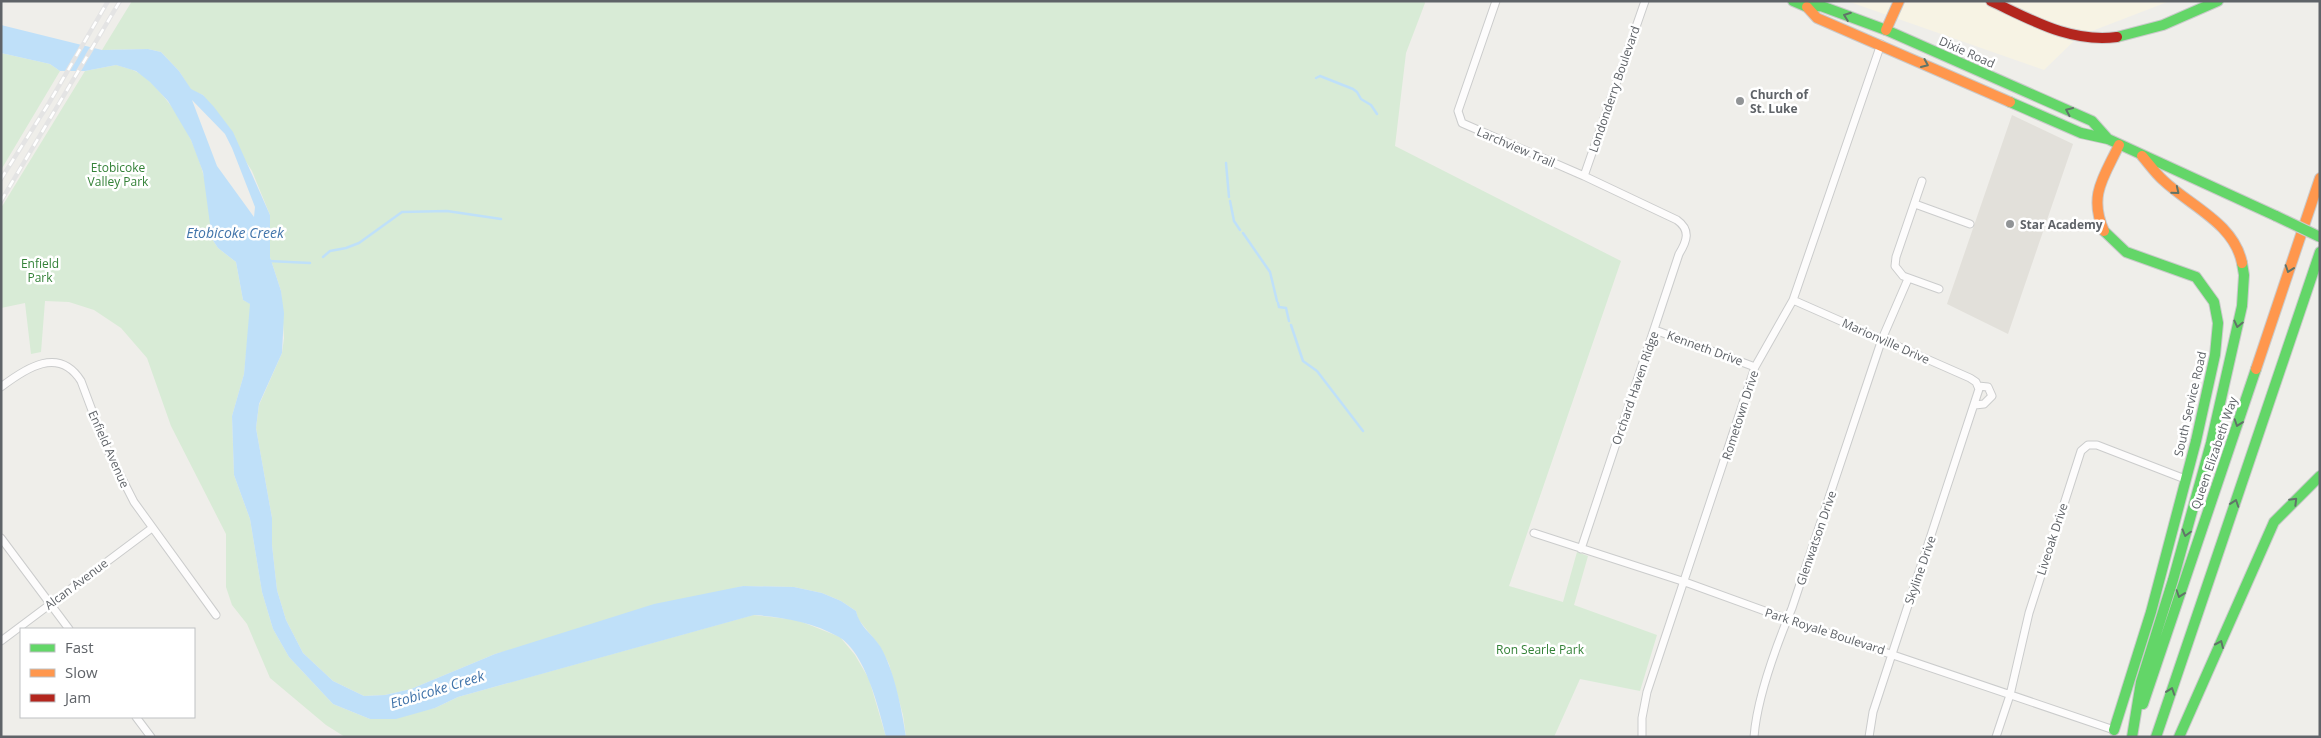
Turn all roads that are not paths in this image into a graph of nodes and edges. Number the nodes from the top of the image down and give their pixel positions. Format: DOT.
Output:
graph roads {
  1 [pos="1496,1"];
  2 [pos="1645,1"];
  3 [pos="1793,1"];
  4 [pos="1899,1"];
  5 [pos="1991,1"];
  6 [pos="2218,1"];
  7 [pos="1806,7"];
  8 [pos="1886,30"];
  9 [pos="1881,44"];
  10 [pos="2108,139"];
  11 [pos="2118,145"];
  12 [pos="2142,156"];
  13 [pos="1584,176"];
  14 [pos="2320,178"];
  15 [pos="1922,181"];
  16 [pos="1915,204"];
  17 [pos="1970,224"];
  18 [pos="1685,228"];
  19 [pos="2320,237"];
  20 [pos="2320,252"];
  21 [pos="1908,279"];
  22 [pos="1939,289"];
  23 [pos="1793,300"];
  24 [pos="1655,330"];
  25 [pos="1882,339"];
  26 [pos="1755,367"];
  27 [pos="1978,385"];
  28 [pos="1,387"];
  29 [pos="1975,405"];
  30 [pos="2320,476"];
  31 [pos="2185,479"];
  32 [pos="152,528"];
  33 [pos="1534,533"];
  34 [pos="1,538"];
  35 [pos="1581,549"];
  36 [pos="1685,582"];
  37 [pos="50,604"];
  38 [pos="216,615"];
  39 [pos="1787,619"];
  40 [pos="68,628"];
  41 [pos="1,641"];
  42 [pos="1892,653"];
  43 [pos="2010,695"];
  44 [pos="137,718"];
  45 [pos="2114,730"];
  46 [pos="151,737"];
  47 [pos="1642,737"];
  48 [pos="1754,737"];
  49 [pos="1869,737"];
  50 [pos="1996,737"];
  51 [pos="2132,737"];
  52 [pos="2156,737"];
  53 [pos="2179,737"];
  1 -- 13 [label="street, Larchview Trail"];
  2 -- 13 [label="street, Londonderry Boulevard"];
  3 -- 7 [label="main road, Dixie Road"];
  4 -- 8 [label="main road"];
  5 -- 6 [label="main road"];
  8 -- 7 [label="main road, Dixie Road, one-way"];
  7 -- 9 [label="main road, Dixie Road"];
  10 -- 8 [label="main road, Dixie Road, one-way"];
  9 -- 10 [label="main road, Dixie Road, one-way"];
  9 -- 23 [label="street, Rometown Drive"];
  10 -- 11 [label="main road, Dixie Road"];
  11 -- 12 [label="main road, Dixie Road"];
  11 -- 31 [label="main road, South Service Road"];
  12 -- 19 [label="main road, Dixie Road, bridge"];
  12 -- 51 [label="main road, one-way"];
  13 -- 18 [label="street, Larchview Trail"];
  14 -- 51 [label="main road, Queen Elizabeth Way, one-way"];
  15 -- 16 [label="street"];
  16 -- 17 [label="street"];
  16 -- 21 [label="street"];
  18 -- 24 [label="street, Orchard Haven Ridge"];
  52 -- 20 [label="main road, one-way"];
  21 -- 22 [label="street"];
  21 -- 25 [label="street, Glenwatson Drive"];
  23 -- 25 [label="street, Marionville Drive"];
  23 -- 26 [label="street, Rometown Drive"];
  24 -- 26 [label="street, Kenneth Drive"];
  24 -- 35 [label="street, Orchard Haven Ridge"];
  25 -- 27 [label="street, Marionville Drive"];
  25 -- 39 [label="street, Glenwatson Drive"];
  26 -- 36 [label="street, Rometown Drive"];
  27 -- 29 [label="street, Skyline Drive"];
  27 -- 29 [label="street"];
  28 -- 32 [label="street, Enfield Avenue"];
  29 -- 42 [label="street, Skyline Drive"];
  53 -- 30 [label="main road, one-way"];
  31 -- 43 [label="street, Liveoak Drive"];
  31 -- 45 [label="main road, South Service Road"];
  32 -- 37 [label="street, Alcan Avenue"];
  32 -- 38 [label="street, Enfield Avenue"];
  33 -- 35 [label="street, Park Royale Boulevard"];
  34 -- 37 [label="street"];
  35 -- 36 [label="street, Park Royale Boulevard"];
  36 -- 39 [label="street, Park Royale Boulevard"];
  36 -- 47 [label="street, Rometown Drive"];
  37 -- 40 [label="street"];
  37 -- 41 [label="street, Alcan Avenue"];
  39 -- 42 [label="street, Park Royale Boulevard"];
  39 -- 48 [label="street, Glenwatson Drive"];
  42 -- 43 [label="street, Park Royale Boulevard"];
  42 -- 49 [label="street, Skyline Drive"];
  43 -- 45 [label="street, Park Royale Boulevard"];
  43 -- 50 [label="street, Liveoak Drive"];
  44 -- 46 [label="street"];
}
